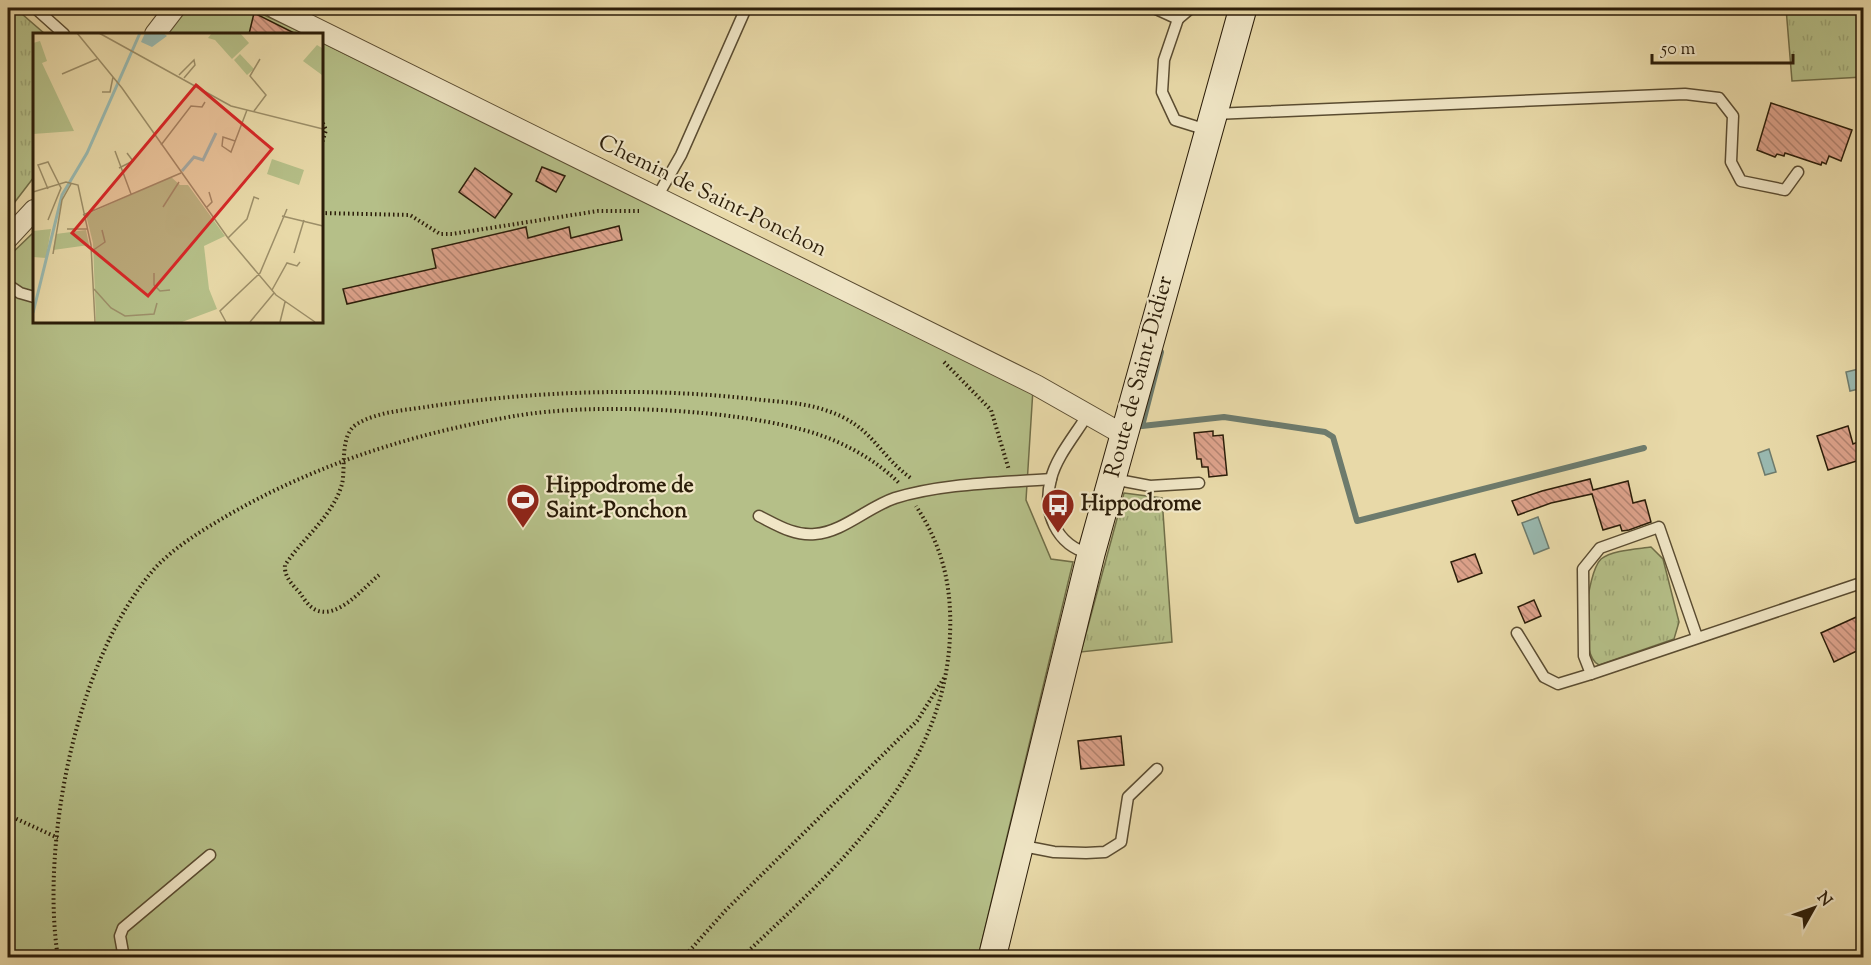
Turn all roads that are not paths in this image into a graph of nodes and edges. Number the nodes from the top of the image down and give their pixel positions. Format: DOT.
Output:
graph roads {
  1 [pos="35,8"];
  2 [pos="175,8"];
  3 [pos="275,8"];
  4 [pos="746,8"];
  5 [pos="1154,8"];
  6 [pos="1191,8"];
  7 [pos="1243,8"];
  8 [pos="1178,19"];
  9 [pos="63,33"];
  10 [pos="156,33"];
  11 [pos="1209,122"];
  12 [pos="1798,172"];
  13 [pos="657,197"];
  14 [pos="33,211"];
  15 [pos="8,238"];
  16 [pos="8,285"];
  17 [pos="33,297"];
  18 [pos="1088,414"];
  19 [pos="1124,435"];
  20 [pos="1051,479"];
  21 [pos="1112,479"];
  22 [pos="1199,483"];
  23 [pos="759,516"];
  24 [pos="1091,554"];
  25 [pos="1863,582"];
  26 [pos="1517,633"];
  27 [pos="1697,637"];
  28 [pos="1591,674"];
  29 [pos="1157,769"];
  30 [pos="1018,845"];
  31 [pos="210,855"];
  32 [pos="124,957"];
  33 [pos="992,957"];
  1 -- 9 [label="lane"];
  2 -- 10 [label="street"];
  3 -- 13 [label="street, Chemin de Saint-Ponchon"];
  4 -- 13 [label="lane"];
  5 -- 8 [label="lane"];
  6 -- 8 [label="lane"];
  7 -- 11 [label="main road, Route de Saint-Didier"];
  8 -- 11 [label="lane"];
  11 -- 12 [label="lane"];
  11 -- 19 [label="main road, Route de Saint-Didier"];
  13 -- 18 [label="street, Chemin de Saint-Ponchon"];
  14 -- 15 [label="street"];
  16 -- 17 [label="lane"];
  18 -- 19 [label="street, Chemin de Saint-Ponchon"];
  18 -- 20 [label="lane"];
  19 -- 21 [label="main road, Route de Saint-Didier"];
  20 -- 23 [label="lane"];
  20 -- 24 [label="lane"];
  21 -- 22 [label="lane"];
  21 -- 24 [label="main road, Route de Saint-Didier"];
  24 -- 30 [label="main road, Route de Saint-Didier"];
  25 -- 27 [label="lane"];
  26 -- 28 [label="lane"];
  27 -- 28 [label="lane"];
  27 -- 28 [label="lane"];
  29 -- 30 [label="lane"];
  30 -- 33 [label="main road, Route de Saint-Didier"];
  31 -- 32 [label="lane"];
}
